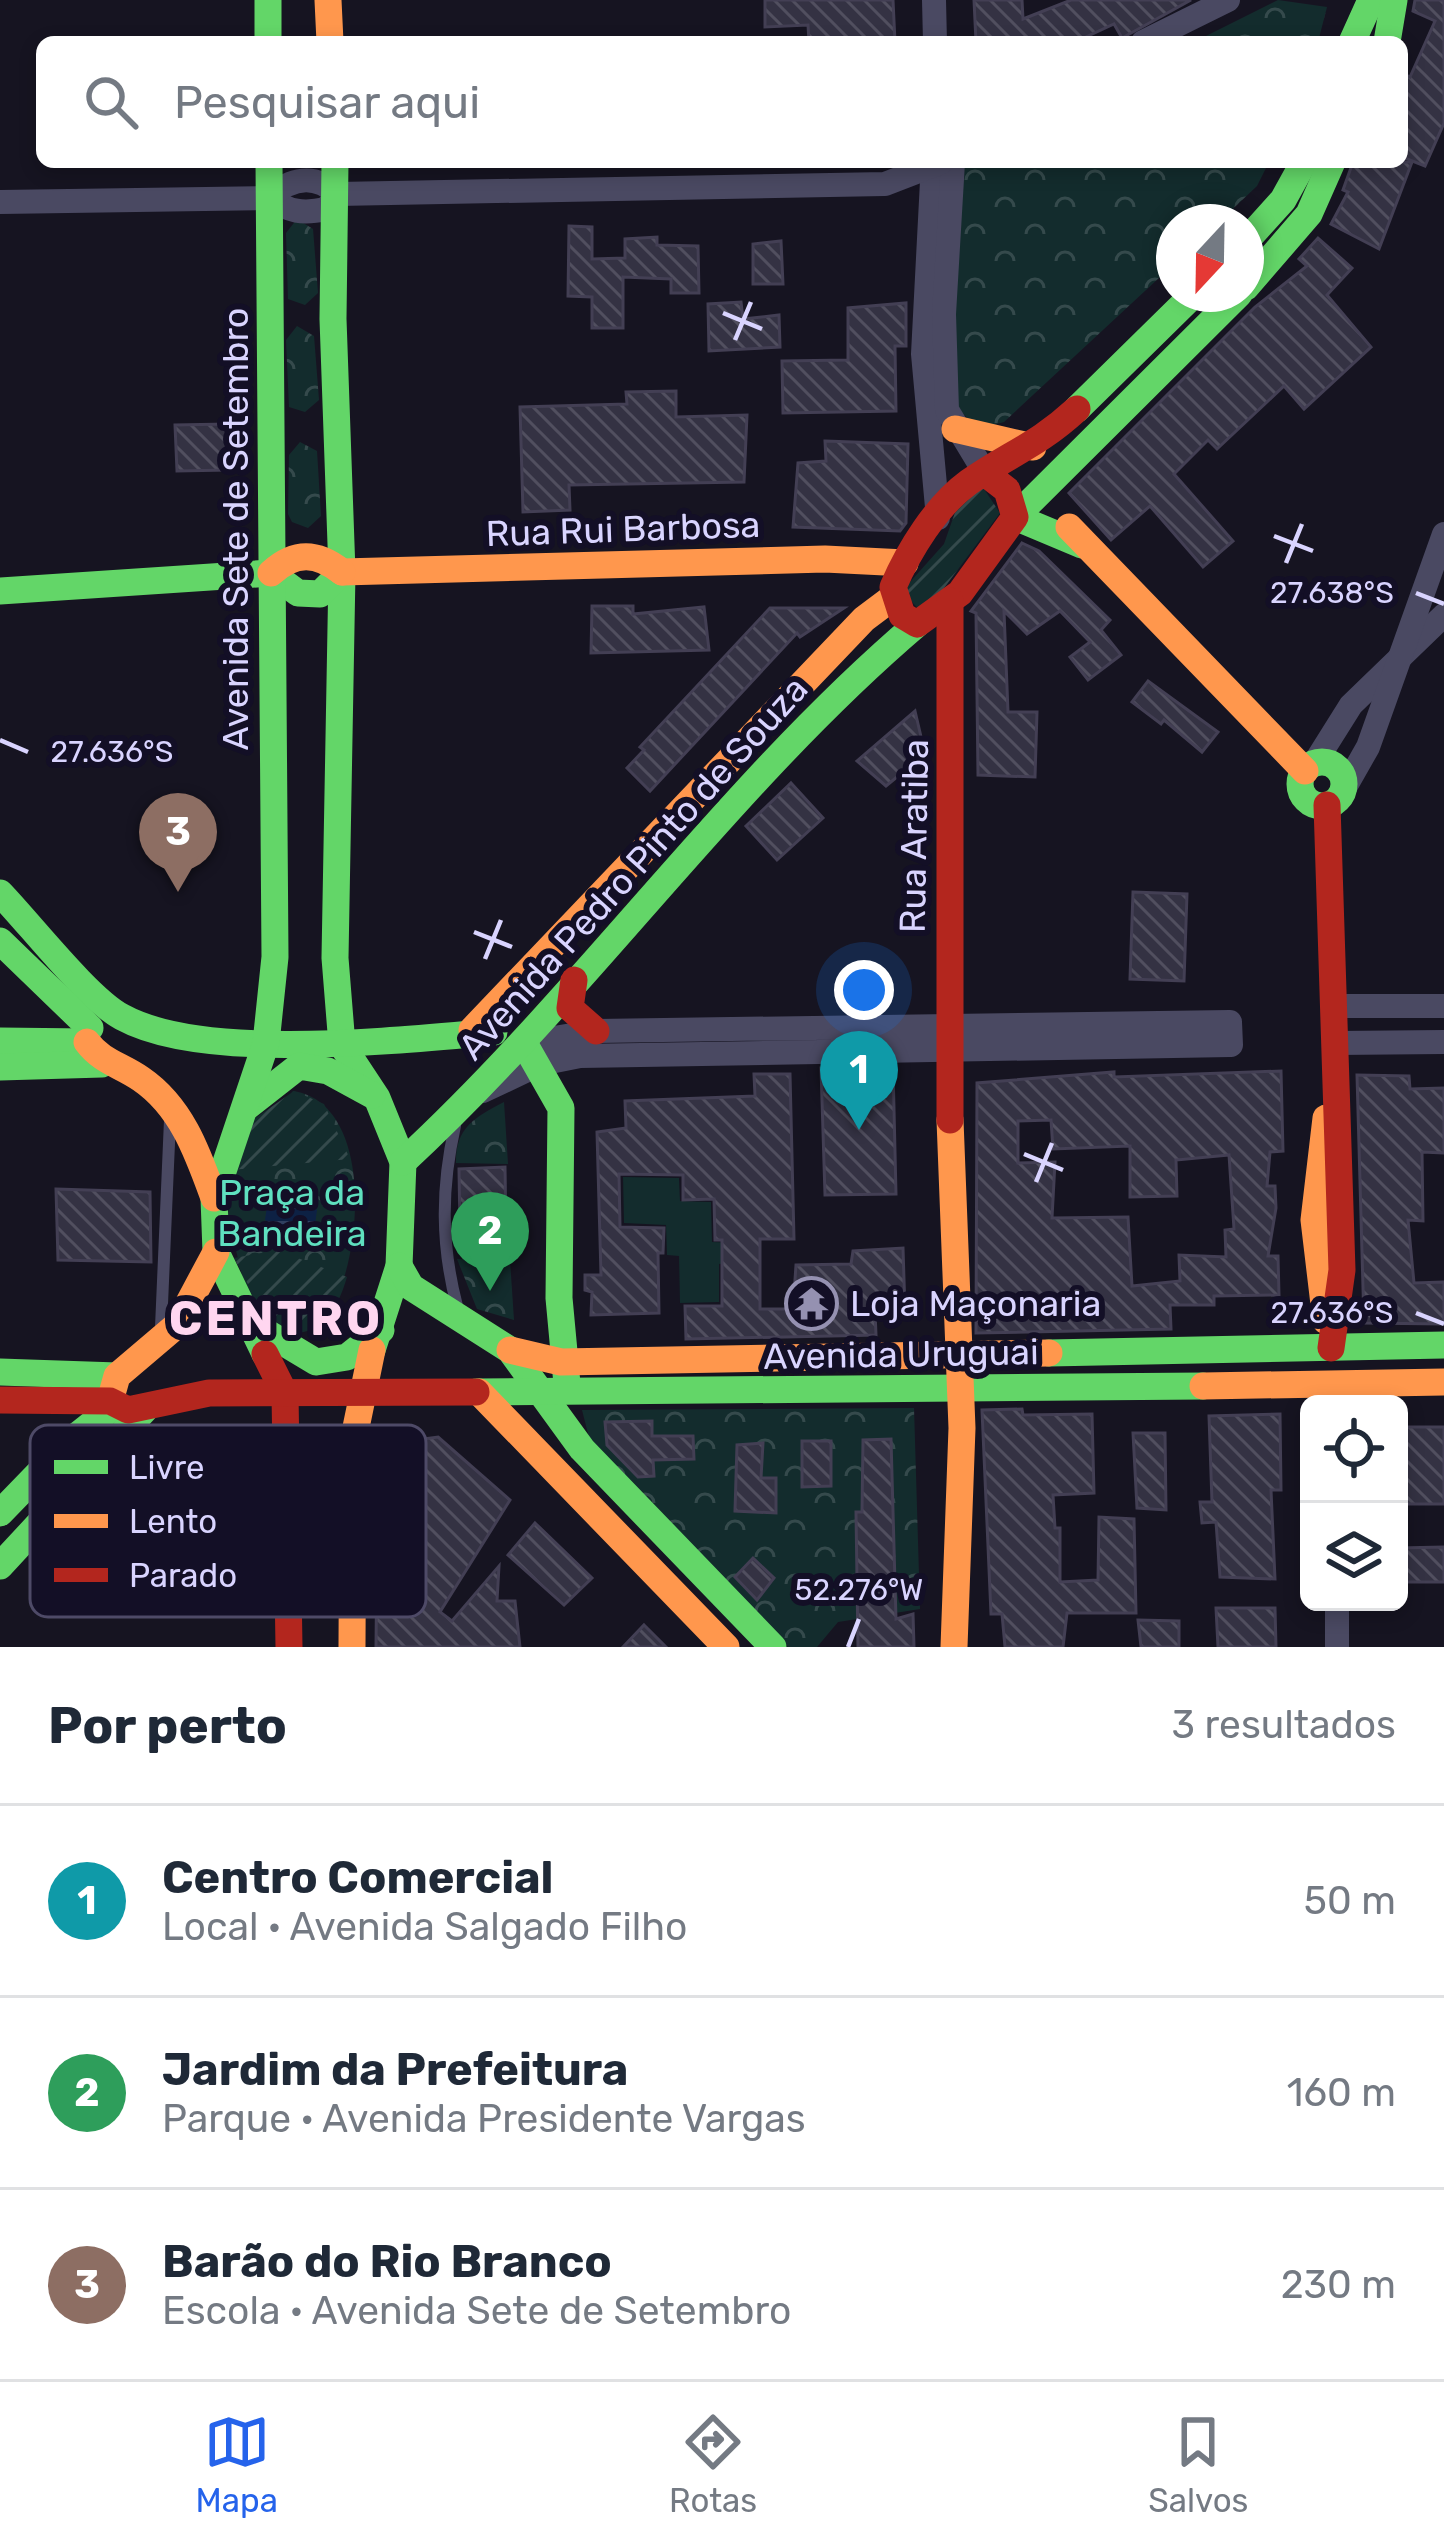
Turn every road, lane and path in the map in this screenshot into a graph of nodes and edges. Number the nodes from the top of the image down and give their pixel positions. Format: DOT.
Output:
graph roads {
  1 [pos="268,0"];
  2 [pos="328,0"];
  3 [pos="934,0"];
  4 [pos="1228,0"];
  5 [pos="1371,0"];
  6 [pos="1394,0"];
  7 [pos="268,36"];
  8 [pos="330,36"];
  9 [pos="935,36"];
  10 [pos="1155,36"];
  11 [pos="1355,36"];
  12 [pos="1388,36"];
  13 [pos="269,168"];
  14 [pos="335,168"];
  15 [pos="929,168"];
  16 [pos="940,168"];
  17 [pos="940,168"];
  18 [pos="1301,168"];
  19 [pos="1329,168"];
  20 [pos="337,194"];
  21 [pos="269,198"];
  22 [pos="0,202"];
  23 [pos="1264,221"];
  24 [pos="1264,266"];
  25 [pos="1176,312"];
  26 [pos="1221,312"];
  27 [pos="1143,345"];
  28 [pos="1163,371"];
  29 [pos="955,429"];
  30 [pos="1033,447"];
  31 [pos="985,473"];
  32 [pos="1044,491"];
  33 [pos="1016,517"];
  34 [pos="938,518"];
  35 [pos="1444,534"];
  36 [pos="1082,544"];
  37 [pos="904,562"];
  38 [pos="343,572"];
  39 [pos="271,573"];
  40 [pos="0,591"];
  41 [pos="892,598"];
  42 [pos="950,601"];
  43 [pos="1444,614"];
  44 [pos="917,624"];
  45 [pos="1402,652"];
  46 [pos="1309,768"];
  47 [pos="1335,798"];
  48 [pos="688,809"];
  49 [pos="710,836"];
  50 [pos="304,889"];
  51 [pos="0,893"];
  52 [pos="0,941"];
  53 [pos="574,980"];
  54 [pos="1336,1006"];
  55 [pos="1444,1006"];
  56 [pos="117,1015"];
  57 [pos="472,1030"];
  58 [pos="596,1031"];
  59 [pos="948,1040"];
  60 [pos="0,1041"];
  61 [pos="1336,1042"];
  62 [pos="1444,1042"];
  63 [pos="266,1043"];
  64 [pos="93,1044"];
  65 [pos="342,1045"];
  66 [pos="532,1054"];
  67 [pos="0,1067"];
  68 [pos="376,1098"];
  69 [pos="469,1099"];
  70 [pos="170,1101"];
  71 [pos="245,1108"];
  72 [pos="403,1162"];
  73 [pos="214,1198"];
  74 [pos="216,1252"];
  75 [pos="399,1266"];
  76 [pos="460,1319"];
  77 [pos="251,1323"];
  78 [pos="384,1327"];
  79 [pos="159,1343"];
  80 [pos="1444,1345"];
  81 [pos="1331,1348"];
  82 [pos="510,1350"];
  83 [pos="957,1357"];
  84 [pos="561,1362"];
  85 [pos="0,1372"];
  86 [pos="1444,1382"];
  87 [pos="359,1389"];
  88 [pos="959,1389"];
  89 [pos="539,1390"];
  90 [pos="478,1392"];
  91 [pos="285,1394"];
  92 [pos="1335,1394"];
  93 [pos="114,1395"];
  94 [pos="571,1395"];
  95 [pos="0,1400"];
  96 [pos="147,1407"];
  97 [pos="85,1425"];
  98 [pos="130,1425"];
  99 [pos="290,1425"];
  100 [pos="354,1425"];
  101 [pos="569,1432"];
  102 [pos="30,1482"];
  103 [pos="0,1513"];
  104 [pos="30,1534"];
  105 [pos="0,1566"];
  106 [pos="1337,1611"];
  107 [pos="726,1647"];
  108 [pos="773,1647"];
  109 [pos="954,1647"];
  110 [pos="1337,1647"];
  1 -- 7 [label="main road"];
  2 -- 8 [label="main road"];
  3 -- 9 [label="street"];
  4 -- 10 [label="street"];
  5 -- 11 [label="main road"];
  6 -- 12 [label="main road"];
  13 -- 21 [label="main road, Avenida Sete de Setembro"];
  14 -- 20 [label="main road, Avenida Sete de Setembro"];
  15 -- 20 [label="street"];
  16 -- 29 [label="street"];
  17 -- 34 [label="street"];
  18 -- 23 [label="main road"];
  19 -- 24 [label="main road"];
  20 -- 21 [label="street"];
  20 -- 38 [label="main road, Avenida Sete de Setembro"];
  21 -- 22 [label="street"];
  21 -- 39 [label="main road, Avenida Sete de Setembro"];
  25 -- 27 [label="main road, Avenida Pedro Pinto de Souza"];
  26 -- 28 [label="main road, Avenida Pedro Pinto de Souza"];
  27 -- 28 [label="main road"];
  27 -- 30 [label="main road, Avenida Pedro Pinto de Souza"];
  28 -- 32 [label="main road, Avenida Pedro Pinto de Souza"];
  29 -- 30 [label="main road"];
  29 -- 31 [label="street"];
  30 -- 31 [label="main road, Avenida Pedro Pinto de Souza"];
  31 -- 33 [label="main road"];
  31 -- 34 [label="main road, Avenida Pedro Pinto de Souza"];
  32 -- 33 [label="main road, Avenida Pedro Pinto de Souza"];
  32 -- 36 [label="main road"];
  33 -- 36 [label="main road"];
  33 -- 42 [label="main road, Avenida Pedro Pinto de Souza"];
  34 -- 37 [label="main road, Avenida Pedro Pinto de Souza"];
  35 -- 45 [label="street"];
  36 -- 46 [label="main road"];
  37 -- 38 [label="main road, Rua Rui Barbosa"];
  37 -- 41 [label="main road, Avenida Pedro Pinto de Souza"];
  38 -- 39 [label="main road"];
  38 -- 39 [label="main road"];
  38 -- 50 [label="main road, Avenida Sete de Setembro"];
  39 -- 40 [label="main road"];
  39 -- 50 [label="main road, Avenida Sete de Setembro"];
  41 -- 44 [label="main road"];
  41 -- 48 [label="main road, Avenida Pedro Pinto de Souza"];
  42 -- 44 [label="main road, Avenida Pedro Pinto de Souza"];
  42 -- 59 [label="main road, Rua Aratiba"];
  43 -- 45 [label="street"];
  44 -- 49 [label="main road, Avenida Pedro Pinto de Souza"];
  45 -- 46 [label="street"];
  45 -- 47 [label="street"];
  46 -- 47 [label="main road"];
  47 -- 54 [label="main road"];
  48 -- 49 [label="main road"];
  48 -- 57 [label="main road, Avenida Pedro Pinto de Souza"];
  49 -- 53 [label="main road, Avenida Pedro Pinto de Souza"];
  50 -- 63 [label="main road, Avenida Sete de Setembro"];
  50 -- 65 [label="main road, Avenida Sete de Setembro"];
  51 -- 56 [label="main road"];
  52 -- 64 [label="main road"];
  53 -- 58 [label="main road"];
  53 -- 66 [label="main road, Avenida Pedro Pinto de Souza"];
  54 -- 55 [label="street"];
  54 -- 61 [label="main road"];
  56 -- 63 [label="main road, Avenida Pedro Pinto de Souza"];
  56 -- 64 [label="main road"];
  57 -- 65 [label="main road, Avenida Pedro Pinto de Souza"];
  57 -- 66 [label="main road"];
  58 -- 59 [label="street"];
  58 -- 66 [label="street"];
  59 -- 59 [label="street"];
  59 -- 66 [label="street"];
  59 -- 83 [label="main road, Rua Aratiba"];
  60 -- 64 [label="main road"];
  61 -- 62 [label="street"];
  61 -- 81 [label="main road"];
  63 -- 65 [label="main road, Avenida Pedro Pinto de Souza"];
  63 -- 71 [label="main road, Avenida Sete de Setembro"];
  64 -- 67 [label="main road"];
  64 -- 70 [label="main road"];
  65 -- 68 [label="main road, Avenida Sete de Setembro"];
  66 -- 69 [label="main road, Avenida Pedro Pinto de Souza"];
  66 -- 84 [label="main road"];
  68 -- 71 [label="main road"];
  68 -- 72 [label="main road"];
  69 -- 72 [label="main road, Avenida Pedro Pinto de Souza"];
  69 -- 76 [label="lane"];
  70 -- 73 [label="main road"];
  70 -- 79 [label="lane"];
  71 -- 73 [label="main road"];
  72 -- 75 [label="main road"];
  73 -- 74 [label="main road"];
  74 -- 77 [label="main road"];
  74 -- 79 [label="main road"];
  75 -- 76 [label="main road"];
  75 -- 78 [label="main road"];
  76 -- 82 [label="main road"];
  77 -- 78 [label="main road"];
  77 -- 91 [label="main road"];
  78 -- 87 [label="main road"];
  79 -- 93 [label="main road"];
  80 -- 81 [label="main road, Avenida Uruguai"];
  81 -- 83 [label="main road, Avenida Uruguai"];
  81 -- 92 [label="main road"];
  82 -- 84 [label="main road, Avenida Uruguai"];
  82 -- 89 [label="main road"];
  83 -- 84 [label="main road, Avenida Uruguai"];
  83 -- 88 [label="main road, Rua Aratiba"];
  84 -- 94 [label="main road"];
  85 -- 93 [label="main road"];
  86 -- 92 [label="main road, Avenida Uruguai"];
  87 -- 90 [label="main road, Avenida Uruguai"];
  87 -- 91 [label="main road, Avenida Uruguai"];
  87 -- 100 [label="main road"];
  88 -- 92 [label="main road, Avenida Uruguai"];
  88 -- 94 [label="main road, Avenida Uruguai"];
  88 -- 109 [label="main road, Rua Aratiba"];
  89 -- 90 [label="main road, Avenida Uruguai"];
  89 -- 94 [label="main road, Avenida Uruguai"];
  89 -- 101 [label="main road"];
  90 -- 107 [label="main road"];
  91 -- 96 [label="main road, Avenida Uruguai"];
  91 -- 99 [label="main road"];
  93 -- 95 [label="main road"];
  93 -- 96 [label="main road, Avenida Uruguai"];
  93 -- 97 [label="main road"];
  94 -- 101 [label="main road"];
  96 -- 98 [label="main road"];
  101 -- 108 [label="main road"];
  102 -- 103 [label="main road"];
  104 -- 105 [label="main road"];
  106 -- 110 [label="street"];
}
